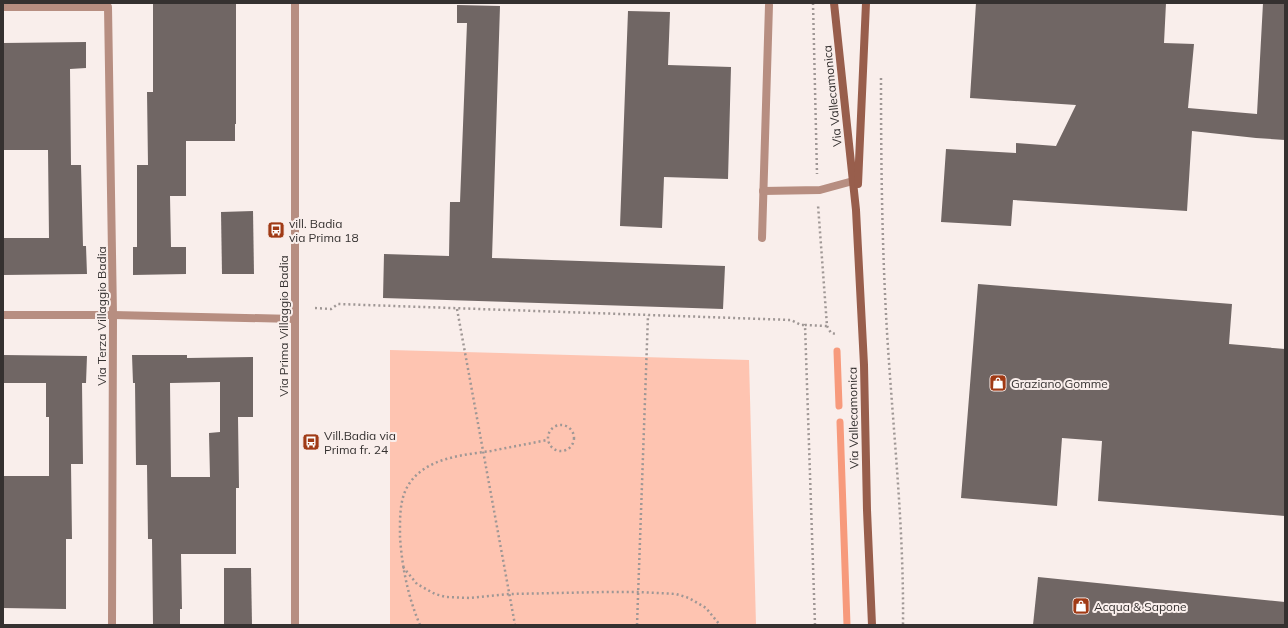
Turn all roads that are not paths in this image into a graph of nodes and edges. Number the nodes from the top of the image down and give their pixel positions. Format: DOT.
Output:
graph roads {
  1 [pos="295,3"];
  2 [pos="834,3"];
  3 [pos="866,3"];
  4 [pos="769,5"];
  5 [pos="3,7"];
  6 [pos="853,181"];
  7 [pos="763,191"];
  8 [pos="856,210"];
  9 [pos="762,238"];
  10 [pos="3,315"];
  11 [pos="113,315"];
  12 [pos="295,319"];
  13 [pos="112,625"];
  14 [pos="295,625"];
  15 [pos="872,625"];
  1 -- 12 [label="street, Via Prima Villaggio Badia"];
  2 -- 6 [label="main road, Via Vallecamonica"];
  3 -- 8 [label="main road, Via Vallecamonica"];
  4 -- 7 [label="street"];
  5 -- 11 [label="street, Via Terza Villaggio Badia"];
  6 -- 7 [label="street"];
  6 -- 8 [label="main road, Via Vallecamonica"];
  7 -- 9 [label="street"];
  8 -- 15 [label="main road, Via Vallecamonica"];
  10 -- 11 [label="street"];
  11 -- 12 [label="street"];
  11 -- 13 [label="street, Via Terza Villaggio Badia"];
  12 -- 14 [label="street, Via Prima Villaggio Badia"];
}
